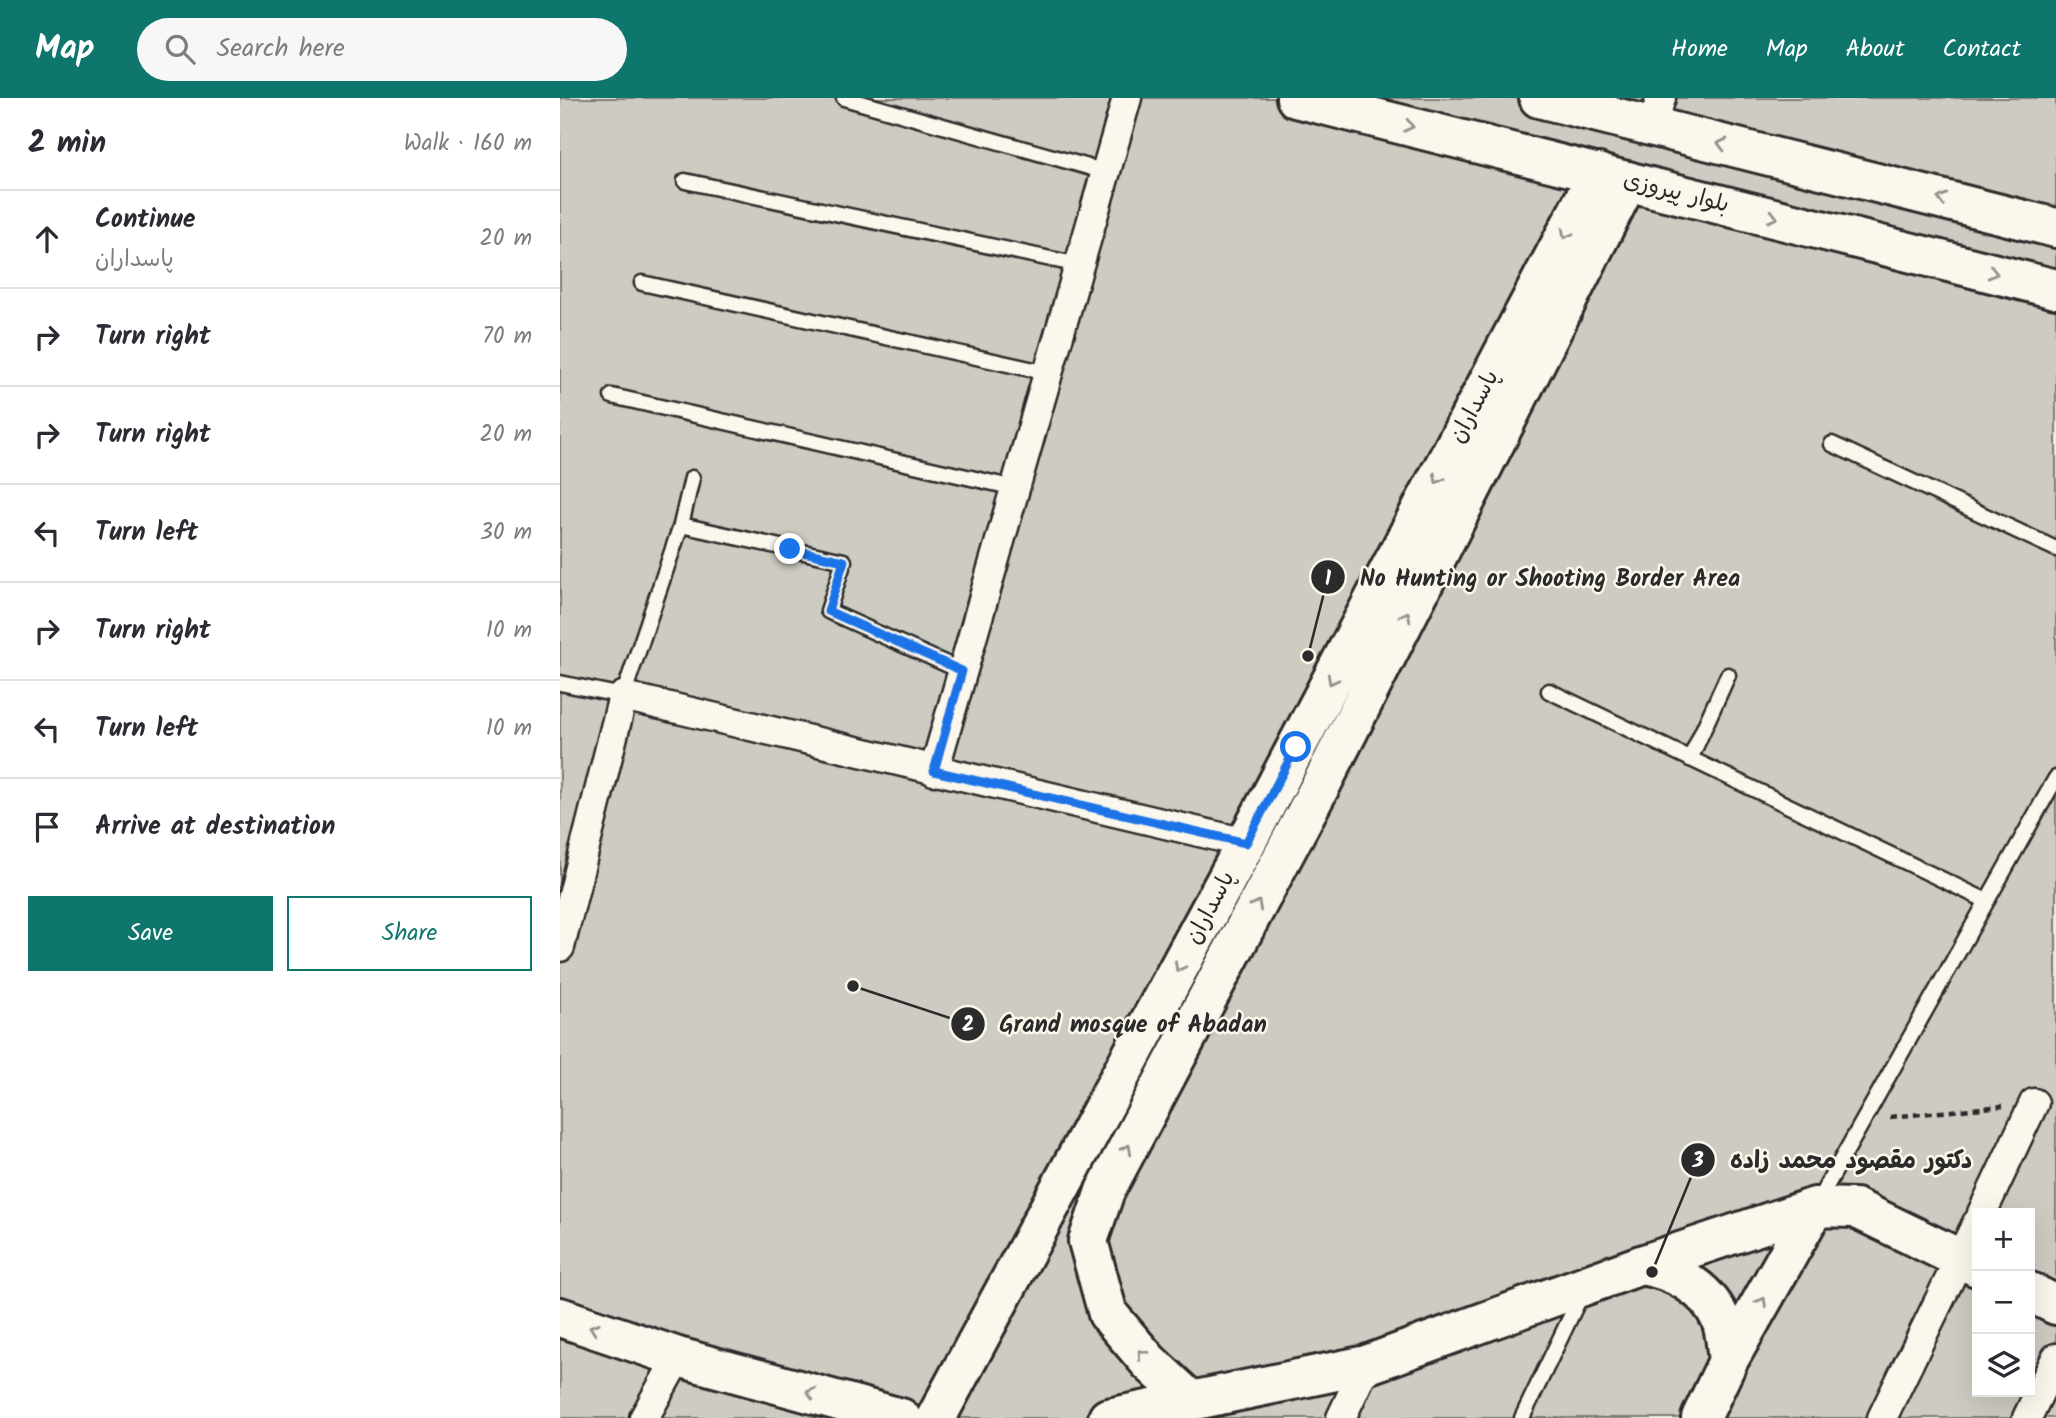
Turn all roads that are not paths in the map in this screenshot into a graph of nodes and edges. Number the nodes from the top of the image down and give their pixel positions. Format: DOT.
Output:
graph roads {
  1 [pos="844,98"];
  2 [pos="1127,98"];
  3 [pos="1296,98"];
  4 [pos="1539,98"];
  5 [pos="1657,112"];
  6 [pos="1106,172"];
  7 [pos="1613,177"];
  8 [pos="685,181"];
  9 [pos="2056,228"];
  10 [pos="1079,265"];
  11 [pos="642,283"];
  12 [pos="2056,289"];
  13 [pos="1048,373"];
  14 [pos="612,396"];
  15 [pos="1832,444"];
  16 [pos="692,478"];
  17 [pos="1015,488"];
  18 [pos="681,525"];
  19 [pos="2056,549"];
  20 [pos="962,671"];
  21 [pos="1728,674"];
  22 [pos="560,683"];
  23 [pos="1549,691"];
  24 [pos="623,696"];
  25 [pos="1690,759"];
  26 [pos="934,771"];
  27 [pos="2056,778"];
  28 [pos="1246,843"];
  29 [pos="1987,901"];
  30 [pos="560,947"];
  31 [pos="2034,1103"];
  32 [pos="1815,1207"];
  33 [pos="1984,1208"];
  34 [pos="1969,1263"];
  35 [pos="1641,1265"];
  36 [pos="1587,1285"];
  37 [pos="2035,1294"];
  38 [pos="2056,1305"];
  39 [pos="560,1317"];
  40 [pos="678,1357"];
  41 [pos="2056,1358"];
  42 [pos="1728,1361"];
  43 [pos="1366,1365"];
  44 [pos="1191,1401"];
  45 [pos="644,1418"];
  46 [pos="901,1418"];
  47 [pos="936,1418"];
  48 [pos="1108,1418"];
  49 [pos="1340,1418"];
  50 [pos="1522,1418"];
  51 [pos="1701,1418"];
  52 [pos="1882,1418"];
  53 [pos="2027,1418"];
  1 -- 6 [label="lane"];
  2 -- 6 [label="street"];
  3 -- 7 [label="street, بلوار پیروزی, one-way"];
  4 -- 5 [label="street"];
  9 -- 5 [label="street, one-way"];
  6 -- 10 [label="street"];
  7 -- 12 [label="street, بلوار پیروزی, one-way"];
  7 -- 28 [label="street, پاسداران, one-way"];
  44 -- 7 [label="street, پاسداران, one-way"];
  8 -- 10 [label="lane"];
  10 -- 13 [label="street"];
  11 -- 13 [label="lane"];
  13 -- 17 [label="street"];
  14 -- 17 [label="lane"];
  15 -- 19 [label="lane"];
  16 -- 18 [label="lane"];
  17 -- 20 [label="street"];
  18 -- 20 [label="lane"];
  18 -- 24 [label="lane"];
  20 -- 26 [label="street"];
  21 -- 25 [label="lane"];
  22 -- 24 [label="lane"];
  23 -- 25 [label="lane"];
  24 -- 26 [label="street"];
  24 -- 30 [label="street"];
  25 -- 29 [label="lane"];
  26 -- 28 [label="street"];
  27 -- 29 [label="lane"];
  28 -- 47 [label="street, پاسداران, one-way"];
  29 -- 32 [label="lane"];
  31 -- 33 [label="street"];
  32 -- 34 [label="street"];
  32 -- 35 [label="street"];
  42 -- 32 [label="street, one-way"];
  34 -- 52 [label="street"];
  35 -- 36 [label="street"];
  35 -- 42 [label="street"];
  36 -- 43 [label="street"];
  36 -- 50 [label="lane"];
  37 -- 38 [label="street"];
  40 -- 39 [label="street, one-way"];
  40 -- 45 [label="street"];
  46 -- 40 [label="street, one-way"];
  41 -- 53 [label="street"];
  42 -- 51 [label="street"];
  43 -- 44 [label="street"];
  43 -- 49 [label="street"];
  44 -- 48 [label="street"];
}
